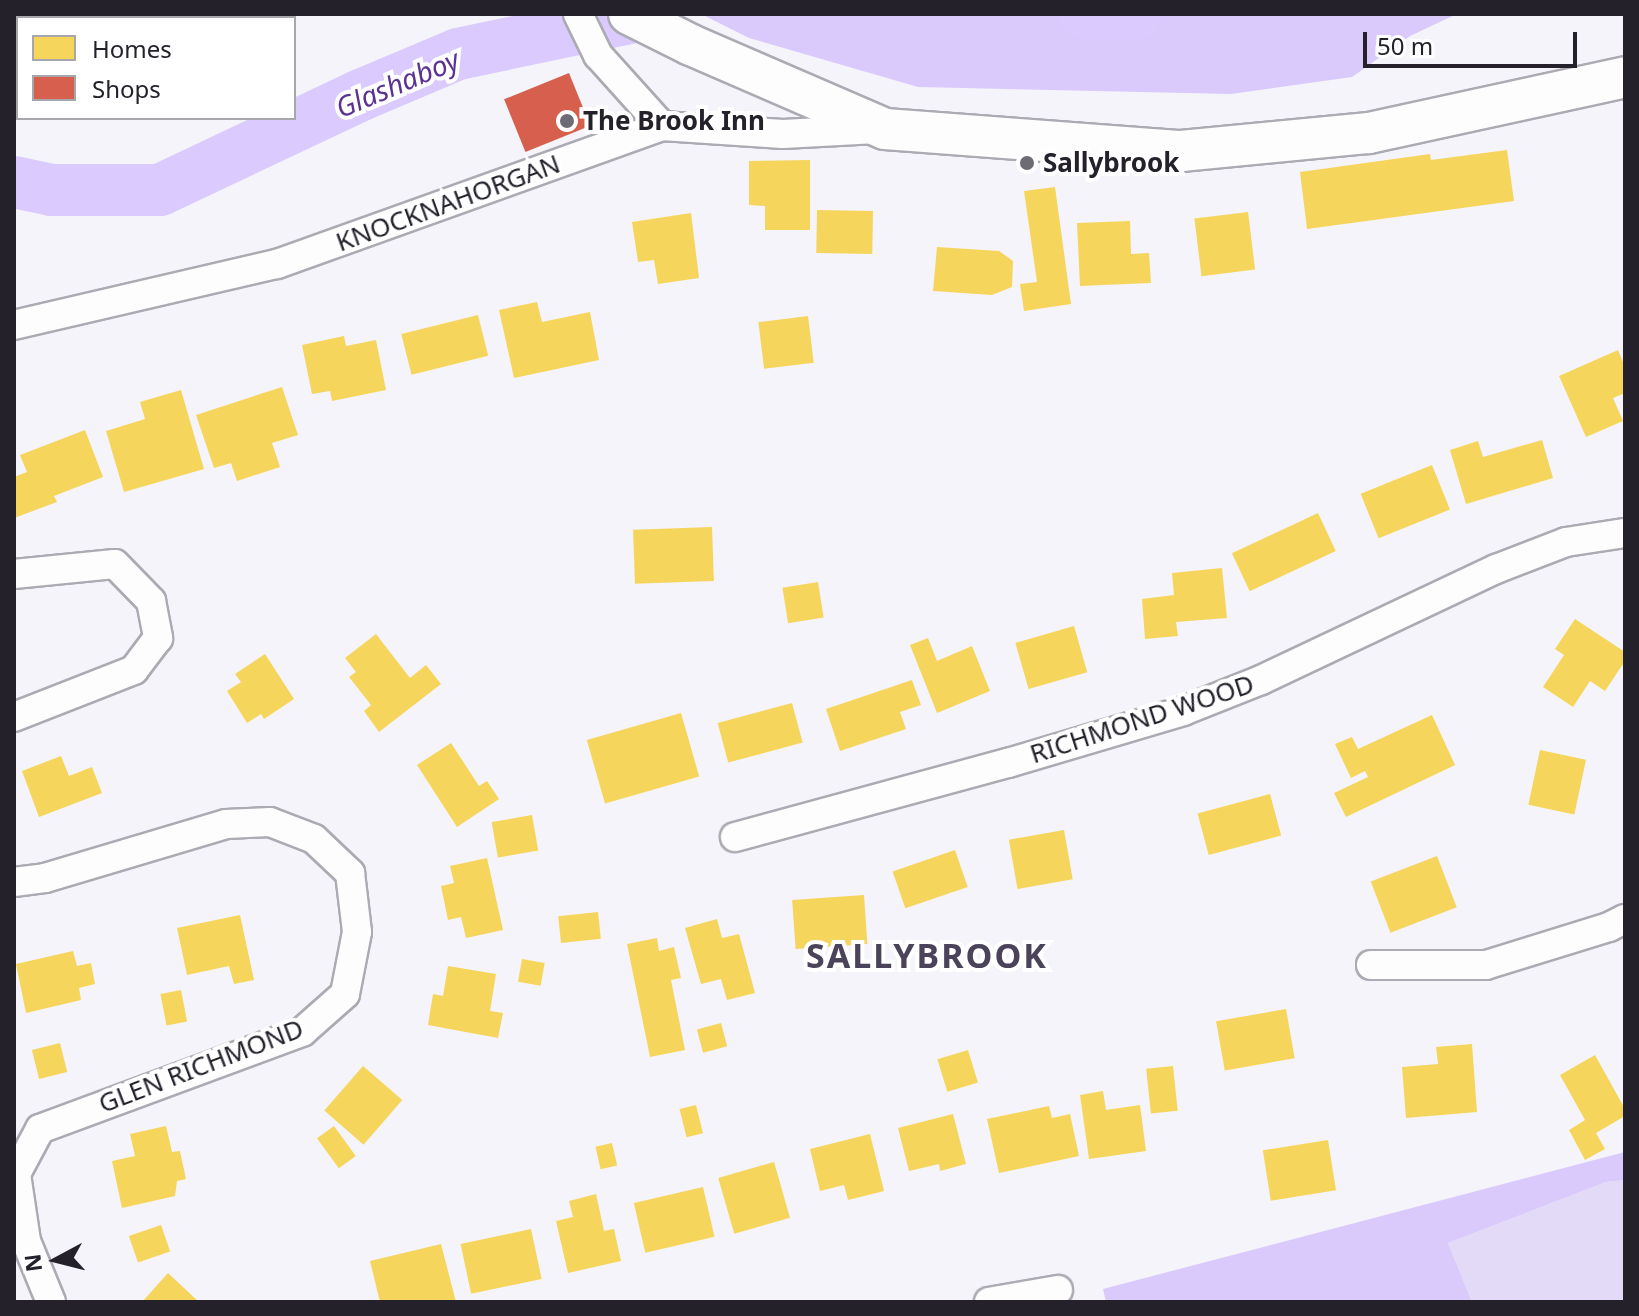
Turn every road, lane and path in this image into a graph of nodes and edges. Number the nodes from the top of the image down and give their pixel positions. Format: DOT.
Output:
graph roads {
  1 [pos="578,14"];
  2 [pos="629,14"];
  3 [pos="1625,77"];
  4 [pos="662,126"];
  5 [pos="885,129"];
  6 [pos="14,325"];
  7 [pos="1625,533"];
  8 [pos="14,574"];
  9 [pos="14,717"];
  10 [pos="735,837"];
  11 [pos="14,882"];
  12 [pos="1625,919"];
  13 [pos="1371,965"];
  14 [pos="1058,1290"];
  15 [pos="51,1302"];
  16 [pos="989,1302"];
  1 -- 4 [label="street"];
  2 -- 5 [label="main road"];
  3 -- 5 [label="main road"];
  4 -- 5 [label="street, KNOCKNAHORGAN"];
  4 -- 6 [label="street, KNOCKNAHORGAN"];
  7 -- 10 [label="street, RICHMOND WOOD"];
  8 -- 9 [label="street"];
  11 -- 15 [label="street, GLEN RICHMOND"];
  12 -- 13 [label="street"];
  14 -- 16 [label="street"];
}
